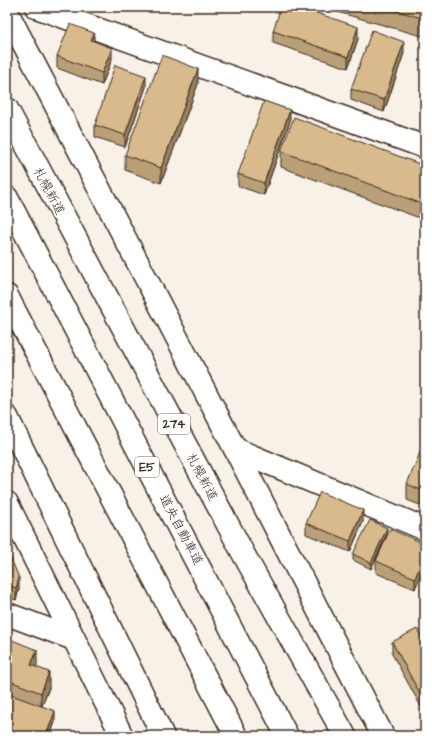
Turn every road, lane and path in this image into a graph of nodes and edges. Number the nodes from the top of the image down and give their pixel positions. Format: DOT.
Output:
graph roads {
  1 [pos="36,7"];
  2 [pos="7,12"];
  3 [pos="7,109"];
  4 [pos="425,146"];
  5 [pos="7,198"];
  6 [pos="7,296"];
  7 [pos="7,417"];
  8 [pos="235,449"];
  9 [pos="7,503"];
  10 [pos="122,517"];
  11 [pos="425,529"];
  12 [pos="7,614"];
  13 [pos="74,639"];
  14 [pos="273,709"];
  15 [pos="122,736"];
  16 [pos="163,736"];
  17 [pos="221,736"];
  18 [pos="236,736"];
  19 [pos="287,736"];
  20 [pos="291,736"];
  21 [pos="345,736"];
  22 [pos="383,736"];
  1 -- 4 [label="main road"];
  2 -- 8 [label="main road"];
  3 -- 21 [label="main road, 札幌新道 / 274"];
  5 -- 14 [label="main road, 道央自動車道 / E5"];
  6 -- 10 [label="main road"];
  7 -- 16 [label="main road"];
  8 -- 11 [label="main road"];
  8 -- 22 [label="main road"];
  9 -- 13 [label="main road"];
  10 -- 17 [label="main road"];
  10 -- 18 [label="main road"];
  12 -- 13 [label="main road"];
  13 -- 15 [label="main road"];
  14 -- 19 [label="main road, 道央自動車道 / E5"];
  14 -- 20 [label="main road"];
}
